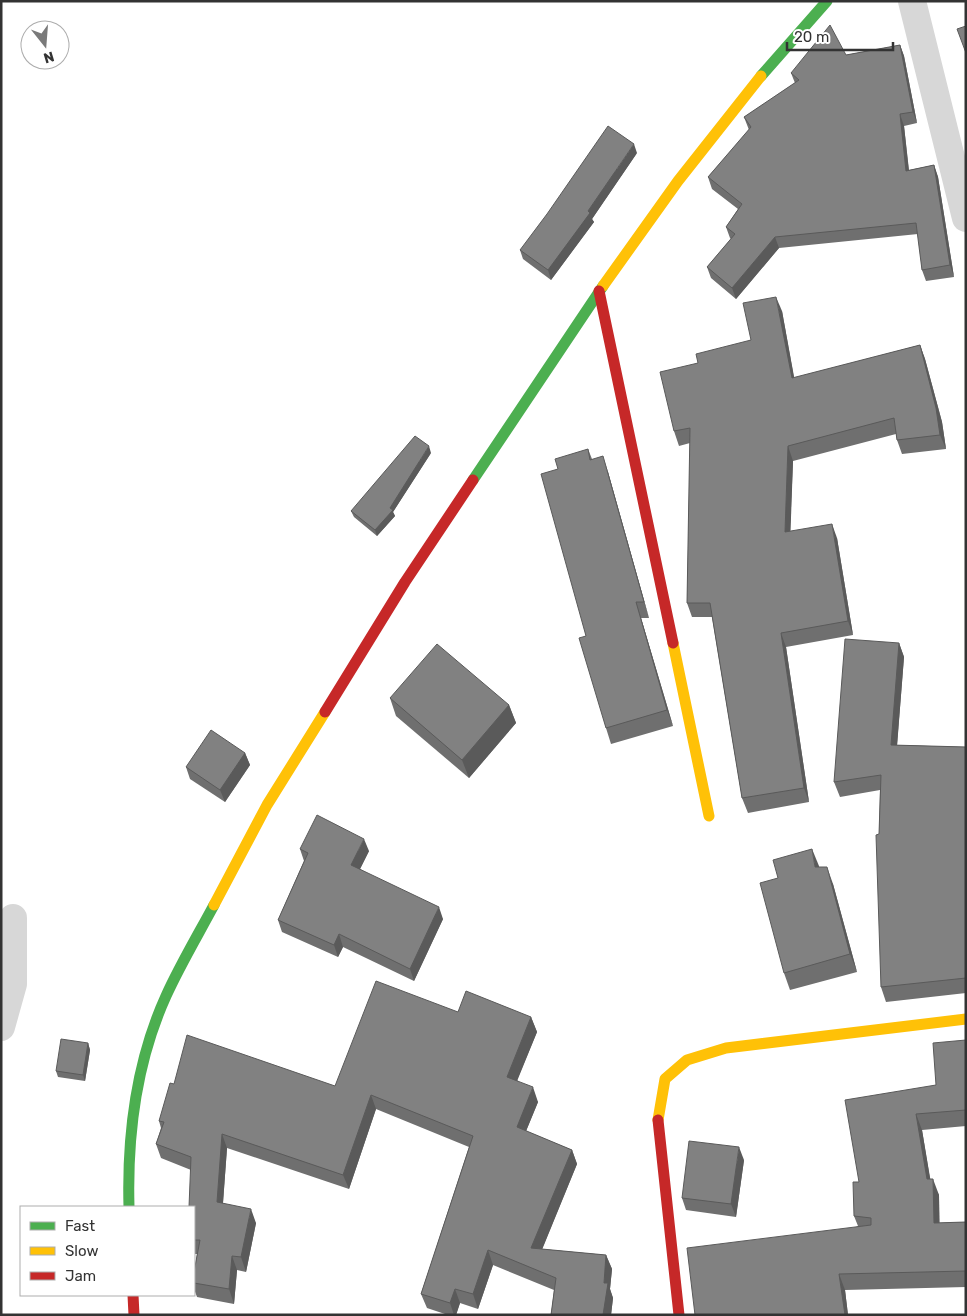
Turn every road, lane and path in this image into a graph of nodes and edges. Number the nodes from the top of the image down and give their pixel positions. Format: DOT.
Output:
graph roads {
  1 [pos="828,1"];
  2 [pos="912,1"];
  3 [pos="966,218"];
  4 [pos="599,291"];
  5 [pos="709,816"];
  6 [pos="13,918"];
  7 [pos="966,1019"];
  8 [pos="1,1027"];
  9 [pos="129,1206"];
  10 [pos="133,1296"];
  11 [pos="134,1315"];
  12 [pos="679,1315"];
  1 -- 4 [label="main road"];
  2 -- 3 [label="street"];
  4 -- 5 [label="main road"];
  4 -- 9 [label="main road"];
  6 -- 8 [label="street"];
  7 -- 12 [label="main road"];
  10 -- 11 [label="main road"];
}
